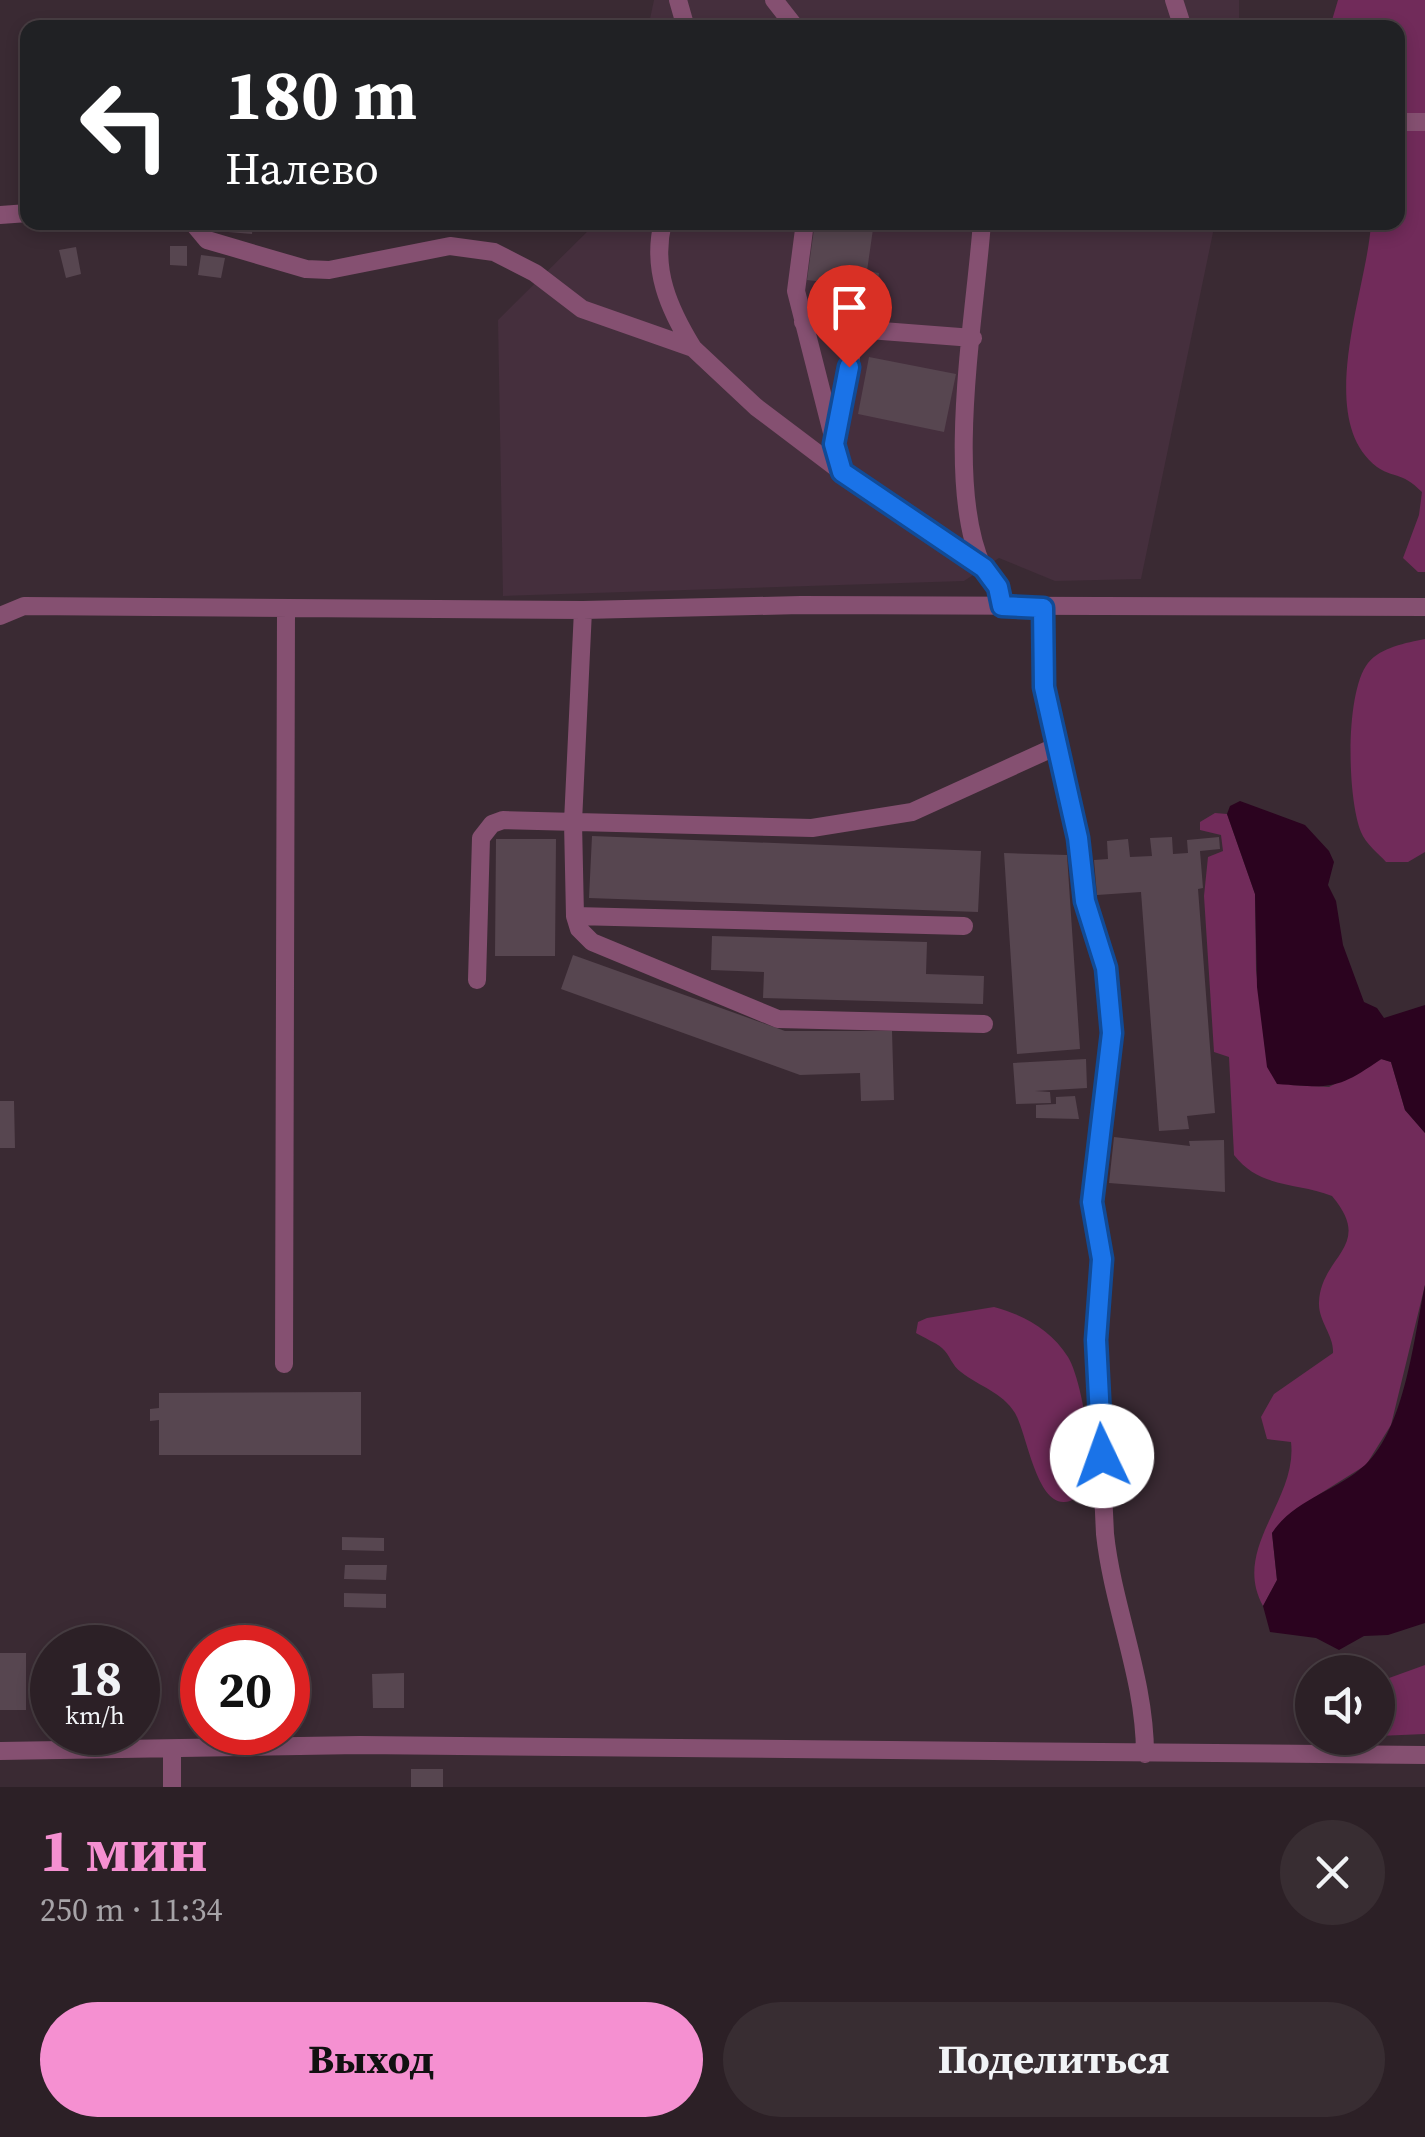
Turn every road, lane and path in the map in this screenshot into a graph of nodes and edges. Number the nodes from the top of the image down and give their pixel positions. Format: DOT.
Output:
graph roads {
  1 [pos="774,0"];
  2 [pos="790,20"];
  3 [pos="199,230"];
  4 [pos="662,230"];
  5 [pos="804,230"];
  6 [pos="981,230"];
  7 [pos="803,322"];
  8 [pos="856,329"];
  9 [pos="973,338"];
  10 [pos="693,348"];
  11 [pos="834,444"];
  12 [pos="842,472"];
  13 [pos="984,568"];
  14 [pos="1002,606"];
  15 [pos="1425,607"];
  16 [pos="1043,608"];
  17 [pos="286,610"];
  18 [pos="583,610"];
  19 [pos="0,616"];
  20 [pos="1057,746"];
  21 [pos="573,822"];
  22 [pos="575,916"];
  23 [pos="964,926"];
  24 [pos="477,980"];
  25 [pos="984,1024"];
  26 [pos="284,1364"];
  27 [pos="172,1749"];
  28 [pos="0,1751"];
  29 [pos="1145,1754"];
  30 [pos="1425,1755"];
  31 [pos="172,1787"];
  1 -- 2 [label="lane"];
  3 -- 10 [label="lane"];
  4 -- 10 [label="lane"];
  5 -- 7 [label="lane"];
  6 -- 9 [label="lane"];
  7 -- 8 [label="lane"];
  7 -- 11 [label="lane"];
  8 -- 9 [label="lane"];
  8 -- 11 [label="lane"];
  9 -- 13 [label="lane"];
  10 -- 12 [label="lane"];
  11 -- 12 [label="lane"];
  12 -- 13 [label="lane"];
  13 -- 14 [label="lane"];
  14 -- 16 [label="lane"];
  14 -- 18 [label="lane"];
  15 -- 16 [label="lane"];
  16 -- 20 [label="lane"];
  17 -- 18 [label="lane"];
  17 -- 19 [label="lane"];
  17 -- 26 [label="lane"];
  18 -- 21 [label="lane"];
  20 -- 21 [label="lane"];
  20 -- 29 [label="lane"];
  21 -- 22 [label="lane"];
  21 -- 24 [label="lane"];
  22 -- 23 [label="lane"];
  22 -- 25 [label="lane"];
  27 -- 28 [label="lane"];
  27 -- 29 [label="lane"];
  27 -- 31 [label="lane"];
  29 -- 30 [label="lane"];
}
